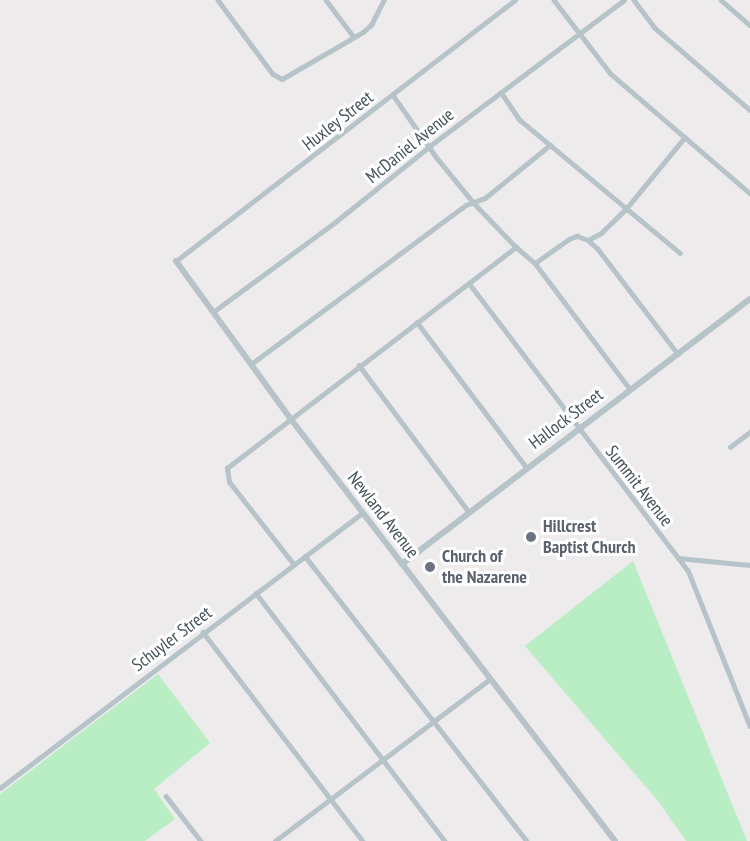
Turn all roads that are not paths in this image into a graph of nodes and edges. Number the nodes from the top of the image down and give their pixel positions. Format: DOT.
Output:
graph roads {
  1 [pos="218,0"];
  2 [pos="326,0"];
  3 [pos="384,0"];
  4 [pos="515,0"];
  5 [pos="555,0"];
  6 [pos="624,0"];
  7 [pos="634,0"];
  8 [pos="720,0"];
  9 [pos="750,25"];
  10 [pos="579,33"];
  11 [pos="354,37"];
  12 [pos="501,92"];
  13 [pos="393,95"];
  14 [pos="750,110"];
  15 [pos="685,137"];
  16 [pos="550,146"];
  17 [pos="429,147"];
  18 [pos="750,193"];
  19 [pos="473,202"];
  20 [pos="625,210"];
  21 [pos="588,240"];
  22 [pos="516,248"];
  23 [pos="680,253"];
  24 [pos="176,261"];
  25 [pos="535,263"];
  26 [pos="469,283"];
  27 [pos="750,299"];
  28 [pos="213,312"];
  29 [pos="417,322"];
  30 [pos="678,354"];
  31 [pos="251,364"];
  32 [pos="359,365"];
  33 [pos="630,389"];
  34 [pos="290,418"];
  35 [pos="578,429"];
  36 [pos="750,432"];
  37 [pos="730,447"];
  38 [pos="527,468"];
  39 [pos="469,512"];
  40 [pos="362,513"];
  41 [pos="305,556"];
  42 [pos="678,558"];
  43 [pos="402,564"];
  44 [pos="294,565"];
  45 [pos="750,565"];
  46 [pos="256,593"];
  47 [pos="203,632"];
  48 [pos="490,679"];
  49 [pos="434,721"];
  50 [pos="750,726"];
  51 [pos="383,760"];
  52 [pos="0,788"];
  53 [pos="166,796"];
  54 [pos="331,799"];
  55 [pos="279,840"];
  56 [pos="201,841"];
  57 [pos="363,841"];
  58 [pos="445,841"];
  59 [pos="527,841"];
  60 [pos="615,841"];
  1 -- 11 [label="street"];
  2 -- 11 [label="street"];
  3 -- 11 [label="street"];
  4 -- 13 [label="street, Huxley Street"];
  5 -- 10 [label="street"];
  6 -- 10 [label="street, McDaniel Avenue"];
  7 -- 14 [label="street"];
  8 -- 9 [label="street"];
  10 -- 12 [label="street, McDaniel Avenue"];
  10 -- 15 [label="street"];
  12 -- 16 [label="street"];
  12 -- 17 [label="street, McDaniel Avenue"];
  13 -- 17 [label="street"];
  13 -- 24 [label="street, Huxley Street"];
  15 -- 18 [label="street"];
  15 -- 20 [label="street"];
  16 -- 19 [label="street"];
  16 -- 20 [label="street"];
  17 -- 19 [label="street"];
  17 -- 28 [label="street, McDaniel Avenue"];
  19 -- 22 [label="street"];
  19 -- 31 [label="street"];
  20 -- 21 [label="street"];
  20 -- 23 [label="street"];
  21 -- 25 [label="street"];
  21 -- 30 [label="street"];
  22 -- 25 [label="street"];
  22 -- 26 [label="street"];
  24 -- 28 [label="street, Newland Avenue"];
  25 -- 33 [label="street"];
  26 -- 29 [label="street"];
  26 -- 35 [label="street, Summit Avenue"];
  27 -- 30 [label="street, Hallock Street"];
  28 -- 31 [label="street, Newland Avenue"];
  29 -- 32 [label="street"];
  29 -- 38 [label="street"];
  30 -- 33 [label="street, Hallock Street"];
  31 -- 34 [label="street, Newland Avenue"];
  32 -- 34 [label="street"];
  32 -- 39 [label="street"];
  33 -- 35 [label="street, Hallock Street"];
  34 -- 40 [label="street, Newland Avenue"];
  34 -- 44 [label="street"];
  35 -- 38 [label="street, Hallock Street"];
  35 -- 42 [label="street, Summit Avenue"];
  36 -- 37 [label="street"];
  38 -- 39 [label="street, Hallock Street"];
  39 -- 43 [label="street, Hallock Street"];
  40 -- 41 [label="street, Schuyler Street"];
  40 -- 43 [label="street, Newland Avenue"];
  41 -- 44 [label="street, Schuyler Street"];
  41 -- 49 [label="street"];
  42 -- 45 [label="street"];
  42 -- 50 [label="street, Summit Avenue"];
  43 -- 48 [label="street, Newland Avenue"];
  44 -- 46 [label="street, Schuyler Street"];
  46 -- 47 [label="street, Schuyler Street"];
  46 -- 51 [label="street"];
  47 -- 52 [label="street, Schuyler Street"];
  47 -- 54 [label="street"];
  48 -- 49 [label="street"];
  48 -- 60 [label="street, Newland Avenue"];
  49 -- 51 [label="street"];
  49 -- 59 [label="street"];
  51 -- 54 [label="street"];
  51 -- 58 [label="street"];
  53 -- 56 [label="street"];
  54 -- 55 [label="street"];
  54 -- 57 [label="street"];
}
